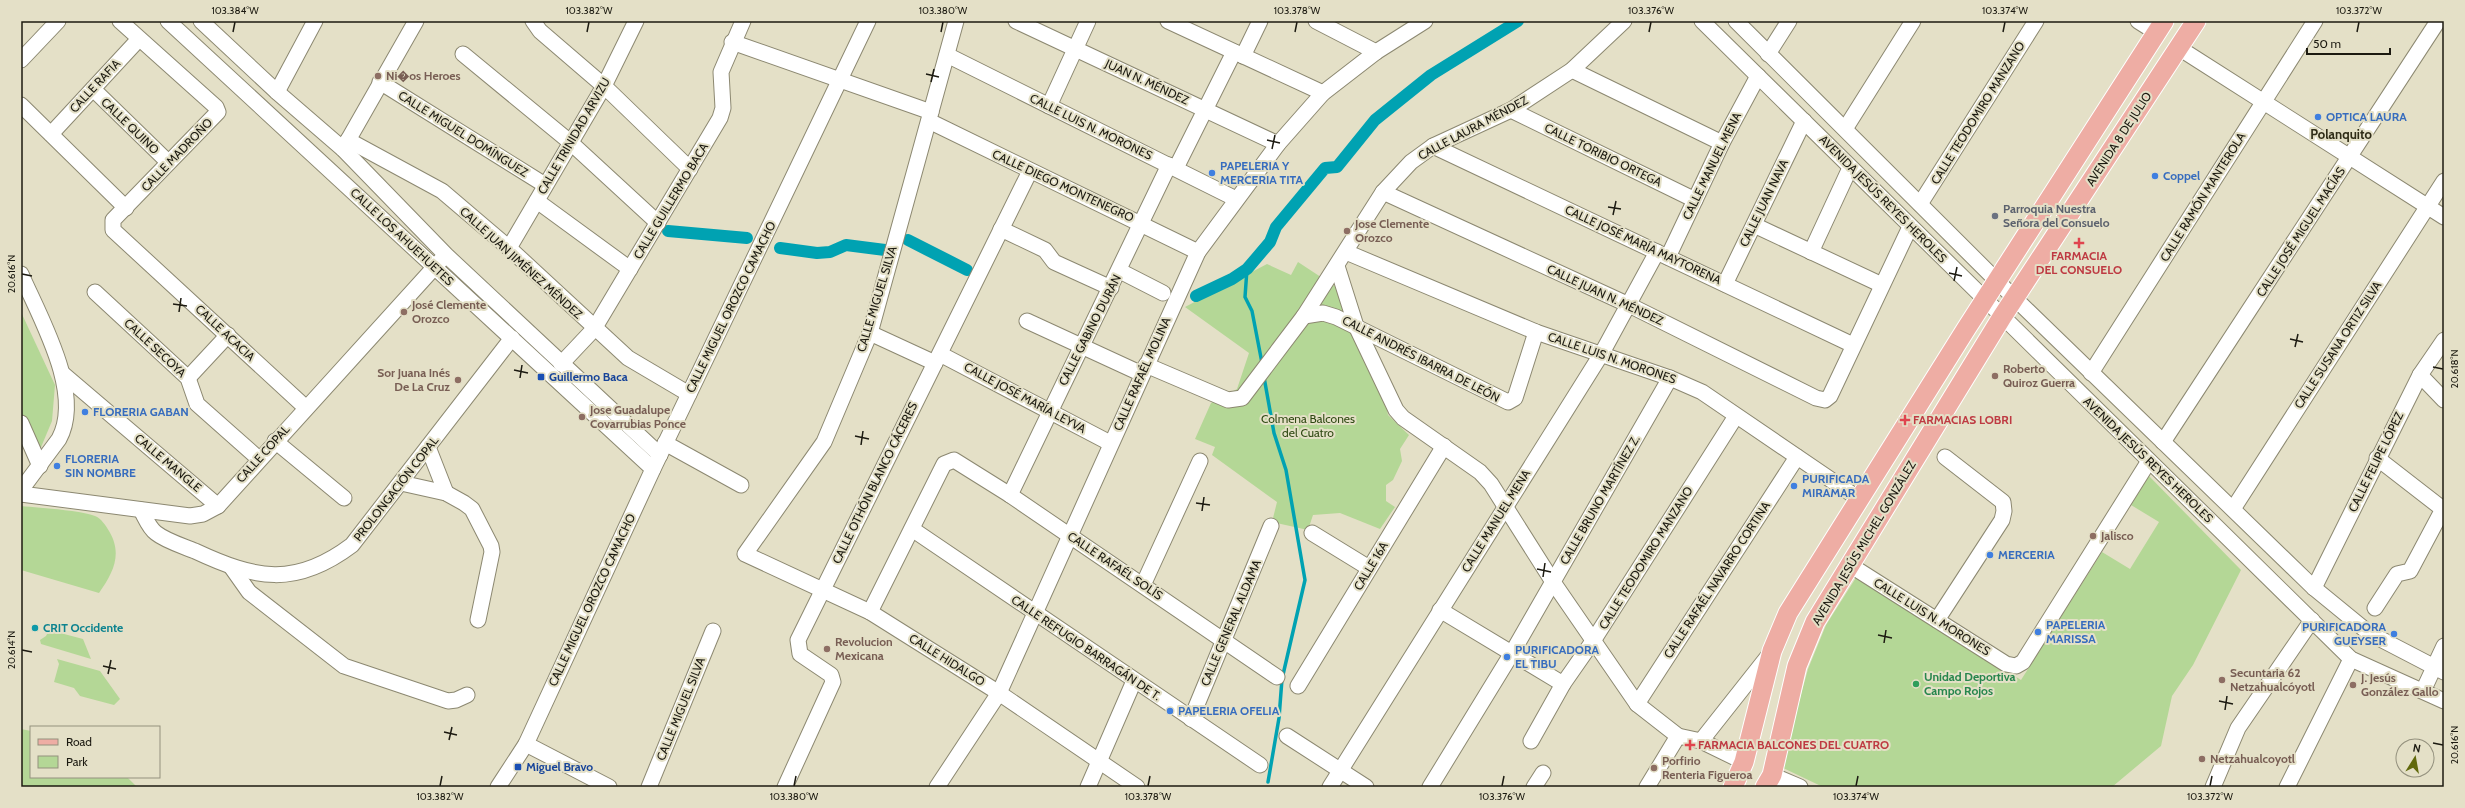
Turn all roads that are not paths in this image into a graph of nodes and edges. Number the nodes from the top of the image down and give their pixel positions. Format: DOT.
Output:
graph roads {
  1 [pos="58,21"];
  2 [pos="120,21"];
  3 [pos="168,21"];
  4 [pos="315,21"];
  5 [pos="416,21"];
  6 [pos="533,21"];
  7 [pos="636,21"];
  8 [pos="743,21"];
  9 [pos="868,21"];
  10 [pos="956,21"];
  11 [pos="1016,21"];
  12 [pos="1088,21"];
  13 [pos="1168,21"];
  14 [pos="1260,21"];
  15 [pos="1316,21"];
  16 [pos="1425,21"];
  17 [pos="1624,21"];
  18 [pos="1702,21"];
  19 [pos="1736,21"];
  20 [pos="1790,21"];
  21 [pos="1913,21"];
  22 [pos="2036,21"];
  23 [pos="2138,21"];
  24 [pos="2196,21"];
  25 [pos="2315,21"];
  26 [pos="2438,21"];
  27 [pos="206,23"];
  28 [pos="2160,27"];
  29 [pos="139,39"];
  30 [pos="732,42"];
  31 [pos="1076,48"];
  32 [pos="2179,48"];
  33 [pos="1376,52"];
  34 [pos="463,54"];
  35 [pos="1238,54"];
  36 [pos="1768,54"];
  37 [pos="947,55"];
  38 [pos="21,60"];
  39 [pos="1572,70"];
  40 [pos="1758,76"];
  41 [pos="840,80"];
  42 [pos="380,82"];
  43 [pos="604,86"];
  44 [pos="93,89"];
  45 [pos="277,92"];
  46 [pos="1323,93"];
  47 [pos="2264,102"];
  48 [pos="21,105"];
  49 [pos="1049,106"];
  50 [pos="1205,109"];
  51 [pos="1511,110"];
  52 [pos="930,117"];
  53 [pos="1804,122"];
  54 [pos="1845,129"];
  55 [pos="51,134"];
  56 [pos="570,142"];
  57 [pos="1722,143"];
  58 [pos="346,144"];
  59 [pos="1278,144"];
  60 [pos="1433,146"];
  61 [pos="2350,157"];
  62 [pos="168,162"];
  63 [pos="1173,166"];
  64 [pos="1850,168"];
  65 [pos="690,169"];
  66 [pos="1030,171"];
  67 [pos="2444,181"];
  68 [pos="546,185"];
  69 [pos="1383,192"];
  70 [pos="1236,199"];
  71 [pos="1695,200"];
  72 [pos="537,201"];
  73 [pos="1920,204"];
  74 [pos="2426,206"];
  75 [pos="126,208"];
  76 [pos="2444,217"];
  77 [pos="658,223"];
  78 [pos="1142,224"];
  79 [pos="1754,225"];
  80 [pos="111,227"];
  81 [pos="1910,227"];
  82 [pos="1001,229"];
  83 [pos="509,248"];
  84 [pos="1198,252"];
  85 [pos="1346,252"];
  86 [pos="1811,252"];
  87 [pos="1662,254"];
  88 [pos="446,255"];
  89 [pos="1337,266"];
  90 [pos="435,267"];
  91 [pos="630,269"];
  92 [pos="1120,271"];
  93 [pos="21,274"];
  94 [pos="1998,282"];
  95 [pos="1725,284"];
  96 [pos="1882,285"];
  97 [pos="1111,288"];
  98 [pos="95,292"];
  99 [pos="1163,293"];
  100 [pos="2015,298"];
  101 [pos="1986,300"];
  102 [pos="1629,305"];
  103 [pos="1304,316"];
  104 [pos="2002,317"];
  105 [pos="1027,321"];
  106 [pos="1356,326"];
  107 [pos="594,329"];
  108 [pos="1536,332"];
  109 [pos="870,333"];
  110 [pos="228,335"];
  111 [pos="512,338"];
  112 [pos="2444,340"];
  113 [pos="1853,344"];
  114 [pos="1081,346"];
  115 [pos="1602,353"];
  116 [pos="937,358"];
  117 [pos="561,364"];
  118 [pos="1144,369"];
  119 [pos="2091,373"];
  120 [pos="63,374"];
  121 [pos="2420,375"];
  122 [pos="188,378"];
  123 [pos="1670,378"];
  124 [pos="689,394"];
  125 [pos="2444,400"];
  126 [pos="305,407"];
  127 [pos="1050,411"];
  128 [pos="1736,416"];
  129 [pos="21,423"];
  130 [pos="275,441"];
  131 [pos="2163,442"];
  132 [pos="1110,443"];
  133 [pos="1444,446"];
  134 [pos="428,447"];
  135 [pos="663,449"];
  136 [pos="1797,457"];
  137 [pos="1945,457"];
  138 [pos="2377,458"];
  139 [pos="259,459"];
  140 [pos="1200,461"];
  141 [pos="2149,461"];
  142 [pos="40,466"];
  143 [pos="653,469"];
  144 [pos="400,483"];
  145 [pos="740,485"];
  146 [pos="21,490"];
  147 [pos="446,493"];
  148 [pos="21,494"];
  149 [pos="1010,495"];
  150 [pos="344,498"];
  151 [pos="1859,499"];
  152 [pos="218,506"];
  153 [pos="1504,507"];
  154 [pos="2233,509"];
  155 [pos="141,510"];
  156 [pos="2444,510"];
  157 [pos="1271,526"];
  158 [pos="912,529"];
  159 [pos="1312,533"];
  160 [pos="1069,534"];
  161 [pos="745,554"];
  162 [pos="1850,565"];
  163 [pos="232,568"];
  164 [pos="1369,568"];
  165 [pos="1553,582"];
  166 [pos="1143,585"];
  167 [pos="823,588"];
  168 [pos="2314,588"];
  169 [pos="2375,608"];
  170 [pos="1440,610"];
  171 [pos="870,612"];
  172 [pos="1034,612"];
  173 [pos="478,620"];
  174 [pos="1937,620"];
  175 [pos="2312,620"];
  176 [pos="713,631"];
  177 [pos="1224,640"];
  178 [pos="1593,640"];
  179 [pos="2444,646"];
  180 [pos="1772,651"];
  181 [pos="1512,653"];
  182 [pos="2352,659"];
  183 [pos="2439,669"];
  184 [pos="1277,677"];
  185 [pos="1134,681"];
  186 [pos="1563,684"];
  187 [pos="1298,686"];
  188 [pos="2423,691"];
  189 [pos="999,693"];
  190 [pos="467,694"];
  191 [pos="2444,701"];
  192 [pos="1637,704"];
  193 [pos="1191,719"];
  194 [pos="1287,736"];
  195 [pos="1678,736"];
  196 [pos="1531,741"];
  197 [pos="1701,741"];
  198 [pos="526,744"];
  199 [pos="1099,761"];
  200 [pos="1744,762"];
  201 [pos="1260,765"];
  202 [pos="1340,770"];
  203 [pos="1543,773"];
  204 [pos="1768,781"];
  205 [pos="588,782"];
  206 [pos="498,787"];
  207 [pos="609,787"];
  208 [pos="649,787"];
  209 [pos="785,787"];
  210 [pos="937,787"];
  211 [pos="1088,787"];
  212 [pos="1137,787"];
  213 [pos="1330,787"];
  214 [pos="1366,787"];
  215 [pos="1430,787"];
  216 [pos="1534,787"];
  217 [pos="1647,787"];
  218 [pos="1733,787"];
  219 [pos="1800,787"];
  220 [pos="2213,787"];
  221 [pos="2287,787"];
  1 -- 38 [label="street"];
  2 -- 29 [label="street, CALLE MADROÑO"];
  3 -- 90 [label="street, CALLE LOS AHUEHUETES"];
  4 -- 45 [label="street"];
  5 -- 42 [label="street"];
  6 -- 43 [label="street"];
  7 -- 43 [label="street, CALLE TRINIDAD ARVIZU"];
  8 -- 30 [label="street, CALLE GUILLERMO BACA"];
  9 -- 41 [label="street, CALLE MIGUEL OROZCO CAMACHO"];
  10 -- 37 [label="street, CALLE MIGUEL SILVA"];
  11 -- 31 [label="street, JUAN N. MÉNDEZ"];
  12 -- 31 [label="street"];
  13 -- 35 [label="street"];
  14 -- 35 [label="street, CALLE GABINO DURÁN"];
  15 -- 33 [label="street"];
  16 -- 33 [label="street, CALLE RAFAÉL MOLINA"];
  17 -- 39 [label="street, CALLE LAURA MÉNDEZ"];
  18 -- 40 [label="street, AVENIDA JESÚS REYES HEROLES"];
  19 -- 36 [label="street, AVENIDA JESÚS REYES HEROLES"];
  20 -- 36 [label="street"];
  21 -- 54 [label="street"];
  22 -- 73 [label="street, CALLE TEODOMIRO MANZANO"];
  23 -- 28 [label="street"];
  24 -- 32 [label="main road, AVENIDA 8 DE JULIO"];
  25 -- 47 [label="street, CALLE RAMÓN MANTEROLA"];
  26 -- 61 [label="street, CALLE JOSÉ MIGUEL MACÍAS"];
  27 -- 45 [label="street, CALLE LOS AHUEHUETES"];
  28 -- 94 [label="main road, AVENIDA 8 DE JULIO"];
  29 -- 44 [label="street, CALLE RAFIA"];
  29 -- 62 [label="street, CALLE MADROÑO"];
  30 -- 41 [label="street, CALLE DIEGO MONTENEGRO"];
  30 -- 65 [label="street, CALLE GUILLERMO BACA"];
  31 -- 49 [label="street"];
  31 -- 50 [label="street, JUAN N. MÉNDEZ"];
  32 -- 47 [label="street"];
  32 -- 100 [label="main road, AVENIDA 8 DE JULIO"];
  33 -- 46 [label="street, CALLE RAFAÉL MOLINA"];
  34 -- 56 [label="street"];
  35 -- 46 [label="street"];
  35 -- 50 [label="street, CALLE GABINO DURÁN"];
  36 -- 54 [label="street, AVENIDA JESÚS REYES HEROLES"];
  37 -- 49 [label="street, CALLE LUIS N. MORONES"];
  37 -- 52 [label="street, CALLE MIGUEL SILVA"];
  39 -- 51 [label="street, CALLE LAURA MÉNDEZ"];
  39 -- 57 [label="street"];
  40 -- 53 [label="street, AVENIDA JESÚS REYES HEROLES"];
  40 -- 57 [label="street, CALLE MANUEL MENA"];
  41 -- 52 [label="street, CALLE DIEGO MONTENEGRO"];
  41 -- 124 [label="street, CALLE MIGUEL OROZCO CAMACHO"];
  42 -- 58 [label="street"];
  42 -- 68 [label="street, CALLE MIGUEL DOMÍNGUEZ"];
  43 -- 56 [label="street, CALLE TRINIDAD ARVIZU"];
  43 -- 65 [label="street"];
  44 -- 55 [label="street, CALLE RAFIA"];
  44 -- 62 [label="street, CALLE QUINO"];
  45 -- 58 [label="street, CALLE LOS AHUEHUETES"];
  46 -- 59 [label="street, CALLE RAFAÉL MOLINA"];
  47 -- 61 [label="street"];
  47 -- 119 [label="street, CALLE RAMÓN MANTEROLA"];
  48 -- 55 [label="street"];
  49 -- 63 [label="street, CALLE LUIS N. MORONES"];
  50 -- 59 [label="street, JUAN N. MÉNDEZ"];
  50 -- 63 [label="street, CALLE GABINO DURÁN"];
  51 -- 60 [label="street, CALLE LAURA MÉNDEZ"];
  51 -- 71 [label="street, CALLE TORIBIO ORTEGA"];
  52 -- 66 [label="street, CALLE DIEGO MONTENEGRO"];
  52 -- 109 [label="street, CALLE MIGUEL SILVA"];
  53 -- 64 [label="street, AVENIDA JESÚS REYES HEROLES"];
  53 -- 79 [label="street, CALLE JUAN NAVA"];
  54 -- 73 [label="street, AVENIDA JESÚS REYES HEROLES"];
  55 -- 75 [label="street"];
  56 -- 68 [label="street, CALLE TRINIDAD ARVIZU"];
  56 -- 77 [label="street"];
  57 -- 71 [label="street, CALLE MANUEL MENA"];
  58 -- 83 [label="street, CALLE JUAN JIMÉNEZ MÉNDEZ"];
  58 -- 88 [label="street, CALLE LOS AHUEHUETES"];
  59 -- 70 [label="street, CALLE RAFAÉL MOLINA"];
  60 -- 69 [label="street, CALLE LAURA MÉNDEZ"];
  60 -- 87 [label="street, CALLE JOSÉ MARÍA MAYTORENA"];
  61 -- 74 [label="street"];
  61 -- 131 [label="street, CALLE JOSÉ MIGUEL MACÍAS"];
  62 -- 75 [label="street, CALLE MADROÑO"];
  63 -- 70 [label="street, CALLE LUIS N. MORONES"];
  63 -- 78 [label="street, CALLE GABINO DURÁN"];
  64 -- 81 [label="street, AVENIDA JESÚS REYES HEROLES"];
  64 -- 86 [label="street"];
  65 -- 77 [label="street, CALLE GUILLERMO BACA"];
  66 -- 78 [label="street, CALLE DIEGO MONTENEGRO"];
  66 -- 82 [label="street, CALLE OTHÓN BLANCO CÁCERES"];
  67 -- 74 [label="street, CALLE SUSANA ORTIZ SILVA"];
  68 -- 72 [label="street, CALLE TRINIDAD ARVIZU"];
  69 -- 85 [label="street, CALLE LAURA MÉNDEZ"];
  69 -- 102 [label="street, CALLE JUAN N. MÉNDEZ"];
  70 -- 84 [label="street, CALLE RAFAÉL MOLINA"];
  71 -- 87 [label="street, CALLE MANUEL MENA"];
  72 -- 83 [label="street, CALLE TRINIDAD ARVIZU"];
  72 -- 91 [label="street"];
  73 -- 94 [label="street, AVENIDA JESÚS REYES HEROLES"];
  74 -- 76 [label="street"];
  74 -- 154 [label="street, CALLE SUSANA ORTIZ SILVA"];
  75 -- 80 [label="street, CALLE MADROÑO"];
  77 -- 91 [label="street, CALLE GUILLERMO BACA"];
  78 -- 84 [label="street, CALLE DIEGO MONTENEGRO"];
  78 -- 92 [label="street, CALLE GABINO DURÁN"];
  79 -- 86 [label="street"];
  79 -- 95 [label="street, CALLE JUAN NAVA"];
  80 -- 110 [label="street, CALLE ACACIA"];
  81 -- 96 [label="street"];
  81 -- 101 [label="street, AVENIDA JESÚS REYES HEROLES"];
  82 -- 97 [label="street"];
  82 -- 116 [label="street, CALLE OTHÓN BLANCO CÁCERES"];
  83 -- 107 [label="street, CALLE JUAN JIMÉNEZ MÉNDEZ"];
  84 -- 118 [label="street, CALLE RAFAÉL MOLINA"];
  85 -- 89 [label="street, CALLE LAURA MÉNDEZ"];
  85 -- 108 [label="street, CALLE LUIS N. MORONES"];
  86 -- 96 [label="street"];
  87 -- 95 [label="street, CALLE JOSÉ MARÍA MAYTORENA"];
  87 -- 102 [label="street, CALLE MANUEL MENA"];
  88 -- 90 [label="street, CALLE COPAL"];
  88 -- 117 [label="street, CALLE LOS AHUEHUETES"];
  89 -- 103 [label="street, CALLE LAURA MÉNDEZ"];
  89 -- 106 [label="street"];
  90 -- 111 [label="street, CALLE LOS AHUEHUETES"];
  90 -- 126 [label="street, CALLE COPAL"];
  91 -- 107 [label="street, CALLE GUILLERMO BACA"];
  92 -- 97 [label="street, CALLE GABINO DURÁN"];
  92 -- 99 [label="street"];
  93 -- 120 [label="street"];
  94 -- 100 [label="street, AVENIDA JESÚS REYES HEROLES"];
  94 -- 101 [label="main road, AVENIDA 8 DE JULIO"];
  95 -- 113 [label="street, CALLE JOSÉ MARÍA MAYTORENA"];
  96 -- 113 [label="street"];
  97 -- 114 [label="street, CALLE GABINO DURÁN"];
  98 -- 122 [label="street, CALLE SECOYA"];
  100 -- 104 [label="main road, AVENIDA 8 DE JULIO"];
  100 -- 119 [label="street, AVENIDA JESÚS REYES HEROLES"];
  101 -- 104 [label="street, AVENIDA JESÚS REYES HEROLES"];
  101 -- 151 [label="main road"];
  102 -- 113 [label="street, CALLE JUAN N. MÉNDEZ"];
  102 -- 115 [label="street, CALLE MANUEL MENA"];
  103 -- 106 [label="street, CALLE ANDRÉS IBARRA DE LEÓN"];
  103 -- 118 [label="street, CALLE LAURA MÉNDEZ"];
  104 -- 141 [label="street, AVENIDA JESÚS REYES HEROLES"];
  104 -- 162 [label="main road, AVENIDA JESÚS MICHEL GONZÁLEZ"];
  105 -- 114 [label="street, CALLE LAURA MÉNDEZ"];
  106 -- 108 [label="street, CALLE ANDRÉS IBARRA DE LEÓN"];
  106 -- 133 [label="street"];
  107 -- 117 [label="street, CALLE GUILLERMO BACA"];
  107 -- 124 [label="street, CALLE JUAN JIMÉNEZ MÉNDEZ"];
  108 -- 115 [label="street, CALLE LUIS N. MORONES"];
  109 -- 116 [label="street, CALLE JOSÉ MARÍA LEYVA"];
  109 -- 161 [label="street, CALLE MIGUEL SILVA"];
  110 -- 122 [label="street"];
  110 -- 126 [label="street, CALLE ACACIA"];
  111 -- 134 [label="street, PROLONGACIÓN COPAL"];
  111 -- 143 [label="street, CALLE LOS AHUEHUETES"];
  112 -- 121 [label="street, CALLE FELIPE LÓPEZ"];
  114 -- 118 [label="street, CALLE LAURA MÉNDEZ"];
  114 -- 127 [label="street, CALLE GABINO DURÁN"];
  115 -- 123 [label="street, CALLE LUIS N. MORONES"];
  115 -- 153 [label="street, CALLE MANUEL MENA"];
  116 -- 127 [label="street, CALLE JOSÉ MARÍA LEYVA"];
  116 -- 167 [label="street, CALLE OTHÓN BLANCO CÁCERES"];
  117 -- 135 [label="street, CALLE LOS AHUEHUETES"];
  118 -- 132 [label="street, CALLE RAFAÉL MOLINA"];
  119 -- 131 [label="street, AVENIDA JESÚS REYES HEROLES"];
  120 -- 142 [label="street"];
  120 -- 152 [label="street, CALLE MANGLE"];
  121 -- 125 [label="street"];
  121 -- 138 [label="street, CALLE FELIPE LÓPEZ"];
  122 -- 139 [label="street, CALLE SECOYA"];
  123 -- 128 [label="street, CALLE LUIS N. MORONES"];
  123 -- 165 [label="street, CALLE BRUNO MARTÍNEZ Z."];
  124 -- 135 [label="street, CALLE MIGUEL OROZCO CAMACHO"];
  126 -- 130 [label="street, CALLE COPAL"];
  127 -- 132 [label="street, CALLE JOSÉ MARÍA LEYVA"];
  127 -- 149 [label="street, CALLE GABINO DURÁN"];
  128 -- 136 [label="street, CALLE LUIS N. MORONES"];
  128 -- 178 [label="street, CALLE TEODOMIRO MANZANO"];
  129 -- 142 [label="street"];
  130 -- 139 [label="street, CALLE COPAL"];
  130 -- 150 [label="street"];
  131 -- 154 [label="street, AVENIDA JESÚS REYES HEROLES"];
  132 -- 160 [label="street, CALLE RAFAÉL MOLINA"];
  133 -- 153 [label="street"];
  133 -- 164 [label="street, CALLE 16A"];
  134 -- 144 [label="street, PROLONGACIÓN COPAL"];
  134 -- 147 [label="street"];
  135 -- 143 [label="street, CALLE MIGUEL OROZCO CAMACHO"];
  135 -- 145 [label="street, CALLE LOS AHUEHUETES"];
  136 -- 151 [label="street, CALLE LUIS N. MORONES"];
  136 -- 192 [label="street, CALLE RAFAÉL NAVARRO CORTINA"];
  137 -- 174 [label="street"];
  138 -- 156 [label="street"];
  138 -- 168 [label="street, CALLE FELIPE LÓPEZ"];
  139 -- 152 [label="street, CALLE COPAL"];
  140 -- 166 [label="street"];
  141 -- 174 [label="street, CALLE LUIS N. MORONES"];
  141 -- 175 [label="street, AVENIDA JESÚS REYES HEROLES"];
  142 -- 146 [label="street"];
  143 -- 198 [label="street, CALLE MIGUEL OROZCO CAMACHO"];
  144 -- 147 [label="street"];
  144 -- 163 [label="street, PROLONGACIÓN COPAL"];
  147 -- 173 [label="street"];
  148 -- 155 [label="street, CALLE COPAL"];
  149 -- 158 [label="street, CALLE RAFAÉL SOLÍS"];
  149 -- 160 [label="street, CALLE RAFAÉL SOLÍS"];
  151 -- 180 [label="main road"];
  152 -- 155 [label="street, CALLE COPAL"];
  153 -- 165 [label="street"];
  153 -- 170 [label="street, CALLE MANUEL MENA"];
  154 -- 168 [label="street, AVENIDA JESÚS REYES HEROLES"];
  155 -- 163 [label="street, PROLONGACIÓN COPAL"];
  156 -- 169 [label="street"];
  157 -- 177 [label="street, CALLE GENERAL ALDAMA"];
  158 -- 171 [label="street"];
  158 -- 172 [label="street, CALLE REFUGIO BARRAGÁN DE T."];
  159 -- 164 [label="street"];
  160 -- 166 [label="street, CALLE RAFAÉL SOLÍS"];
  160 -- 172 [label="street, CALLE RAFAÉL MOLINA"];
  161 -- 167 [label="street, CALLE HIDALGO"];
  162 -- 174 [label="street, CALLE LUIS N. MORONES"];
  162 -- 204 [label="main road, AVENIDA JESÚS MICHEL GONZÁLEZ"];
  163 -- 190 [label="street"];
  164 -- 187 [label="street, CALLE 16A"];
  165 -- 178 [label="street"];
  165 -- 181 [label="street, CALLE BRUNO MARTÍNEZ Z."];
  166 -- 177 [label="street, CALLE RAFAÉL SOLÍS"];
  167 -- 171 [label="street, CALLE HIDALGO"];
  167 -- 209 [label="street, CALLE OTHÓN BLANCO CÁCERES"];
  168 -- 183 [label="street, AVENIDA JESÚS REYES HEROLES"];
  170 -- 181 [label="street"];
  170 -- 202 [label="street, CALLE MANUEL MENA"];
  171 -- 189 [label="street, CALLE HIDALGO"];
  172 -- 185 [label="street, CALLE REFUGIO BARRAGÁN DE T."];
  172 -- 189 [label="street, CALLE RAFAÉL MOLINA"];
  175 -- 182 [label="street, AVENIDA JESÚS REYES HEROLES"];
  175 -- 220 [label="street"];
  176 -- 208 [label="street, CALLE MIGUEL SILVA"];
  177 -- 184 [label="street, CALLE RAFAÉL SOLÍS"];
  177 -- 193 [label="street, CALLE GENERAL ALDAMA"];
  178 -- 186 [label="street, CALLE TEODOMIRO MANZANO"];
  178 -- 192 [label="street"];
  179 -- 183 [label="street"];
  180 -- 197 [label="street"];
  180 -- 200 [label="main road"];
  181 -- 186 [label="street"];
  181 -- 215 [label="street, CALLE BRUNO MARTÍNEZ Z."];
  182 -- 188 [label="street, AVENIDA JESÚS REYES HEROLES"];
  182 -- 221 [label="street"];
  183 -- 188 [label="street"];
  185 -- 193 [label="street, CALLE REFUGIO BARRAGÁN DE T."];
  185 -- 199 [label="street"];
  186 -- 196 [label="street, CALLE TEODOMIRO MANZANO"];
  188 -- 191 [label="street, AVENIDA JESÚS REYES HEROLES"];
  189 -- 199 [label="street, CALLE HIDALGO"];
  189 -- 210 [label="street, CALLE RAFAÉL MOLINA"];
  192 -- 195 [label="street"];
  193 -- 201 [label="street, CALLE REFUGIO BARRAGÁN DE T."];
  194 -- 202 [label="street"];
  195 -- 197 [label="street"];
  195 -- 217 [label="street"];
  197 -- 200 [label="street"];
  198 -- 205 [label="street"];
  198 -- 206 [label="street, CALLE MIGUEL OROZCO CAMACHO"];
  199 -- 211 [label="street"];
  199 -- 212 [label="street, CALLE HIDALGO"];
  200 -- 218 [label="main road"];
  202 -- 213 [label="street, CALLE MANUEL MENA"];
  202 -- 214 [label="street"];
  203 -- 216 [label="street"];
  204 -- 219 [label="street"];
  205 -- 207 [label="street"];
}
